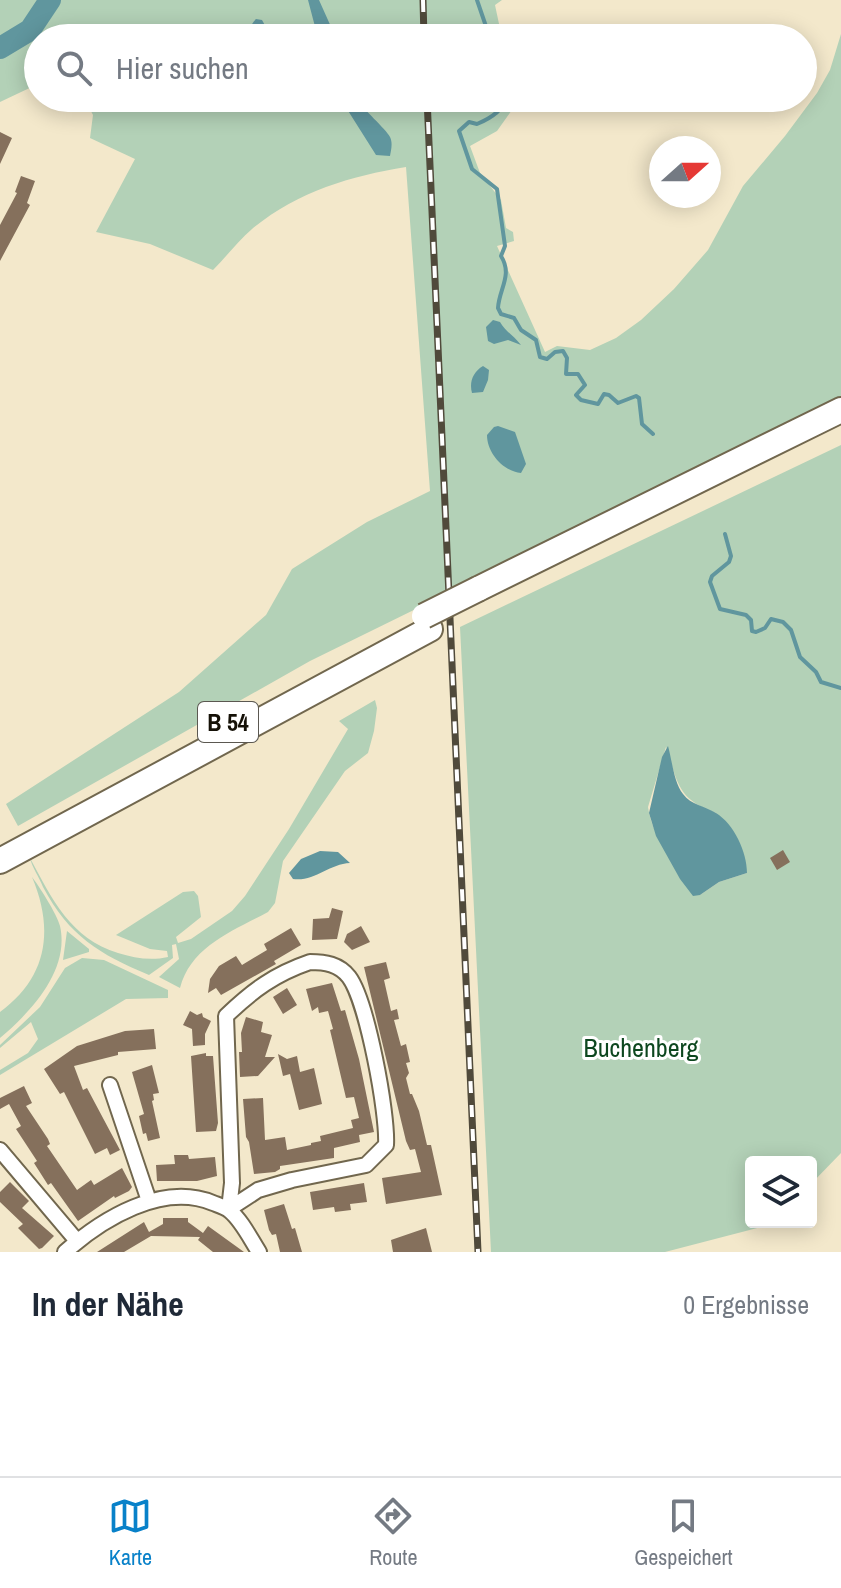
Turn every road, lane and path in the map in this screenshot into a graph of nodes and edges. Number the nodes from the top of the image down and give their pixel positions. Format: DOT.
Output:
graph roads {
  1 [pos="841,410"];
  2 [pos="841,424"];
  3 [pos="480,595"];
  4 [pos="35,834"];
  5 [pos="0,847"];
  6 [pos="0,861"];
  7 [pos="110,1085"];
  8 [pos="0,1150"];
  9 [pos="149,1201"];
  10 [pos="229,1209"];
  11 [pos="77,1241"];
  12 [pos="65,1252"];
  13 [pos="259,1252"];
  1 -- 3 [label="highway, B 54"];
  2 -- 3 [label="highway, B 54"];
  3 -- 4 [label="highway, B 54, bridge"];
  4 -- 5 [label="highway, B 54"];
  4 -- 6 [label="highway, B 54"];
  7 -- 9 [label="street"];
  8 -- 11 [label="street"];
  9 -- 10 [label="street"];
  9 -- 11 [label="street"];
  10 -- 10 [label="street"];
  10 -- 13 [label="street"];
  11 -- 12 [label="street"];
}
